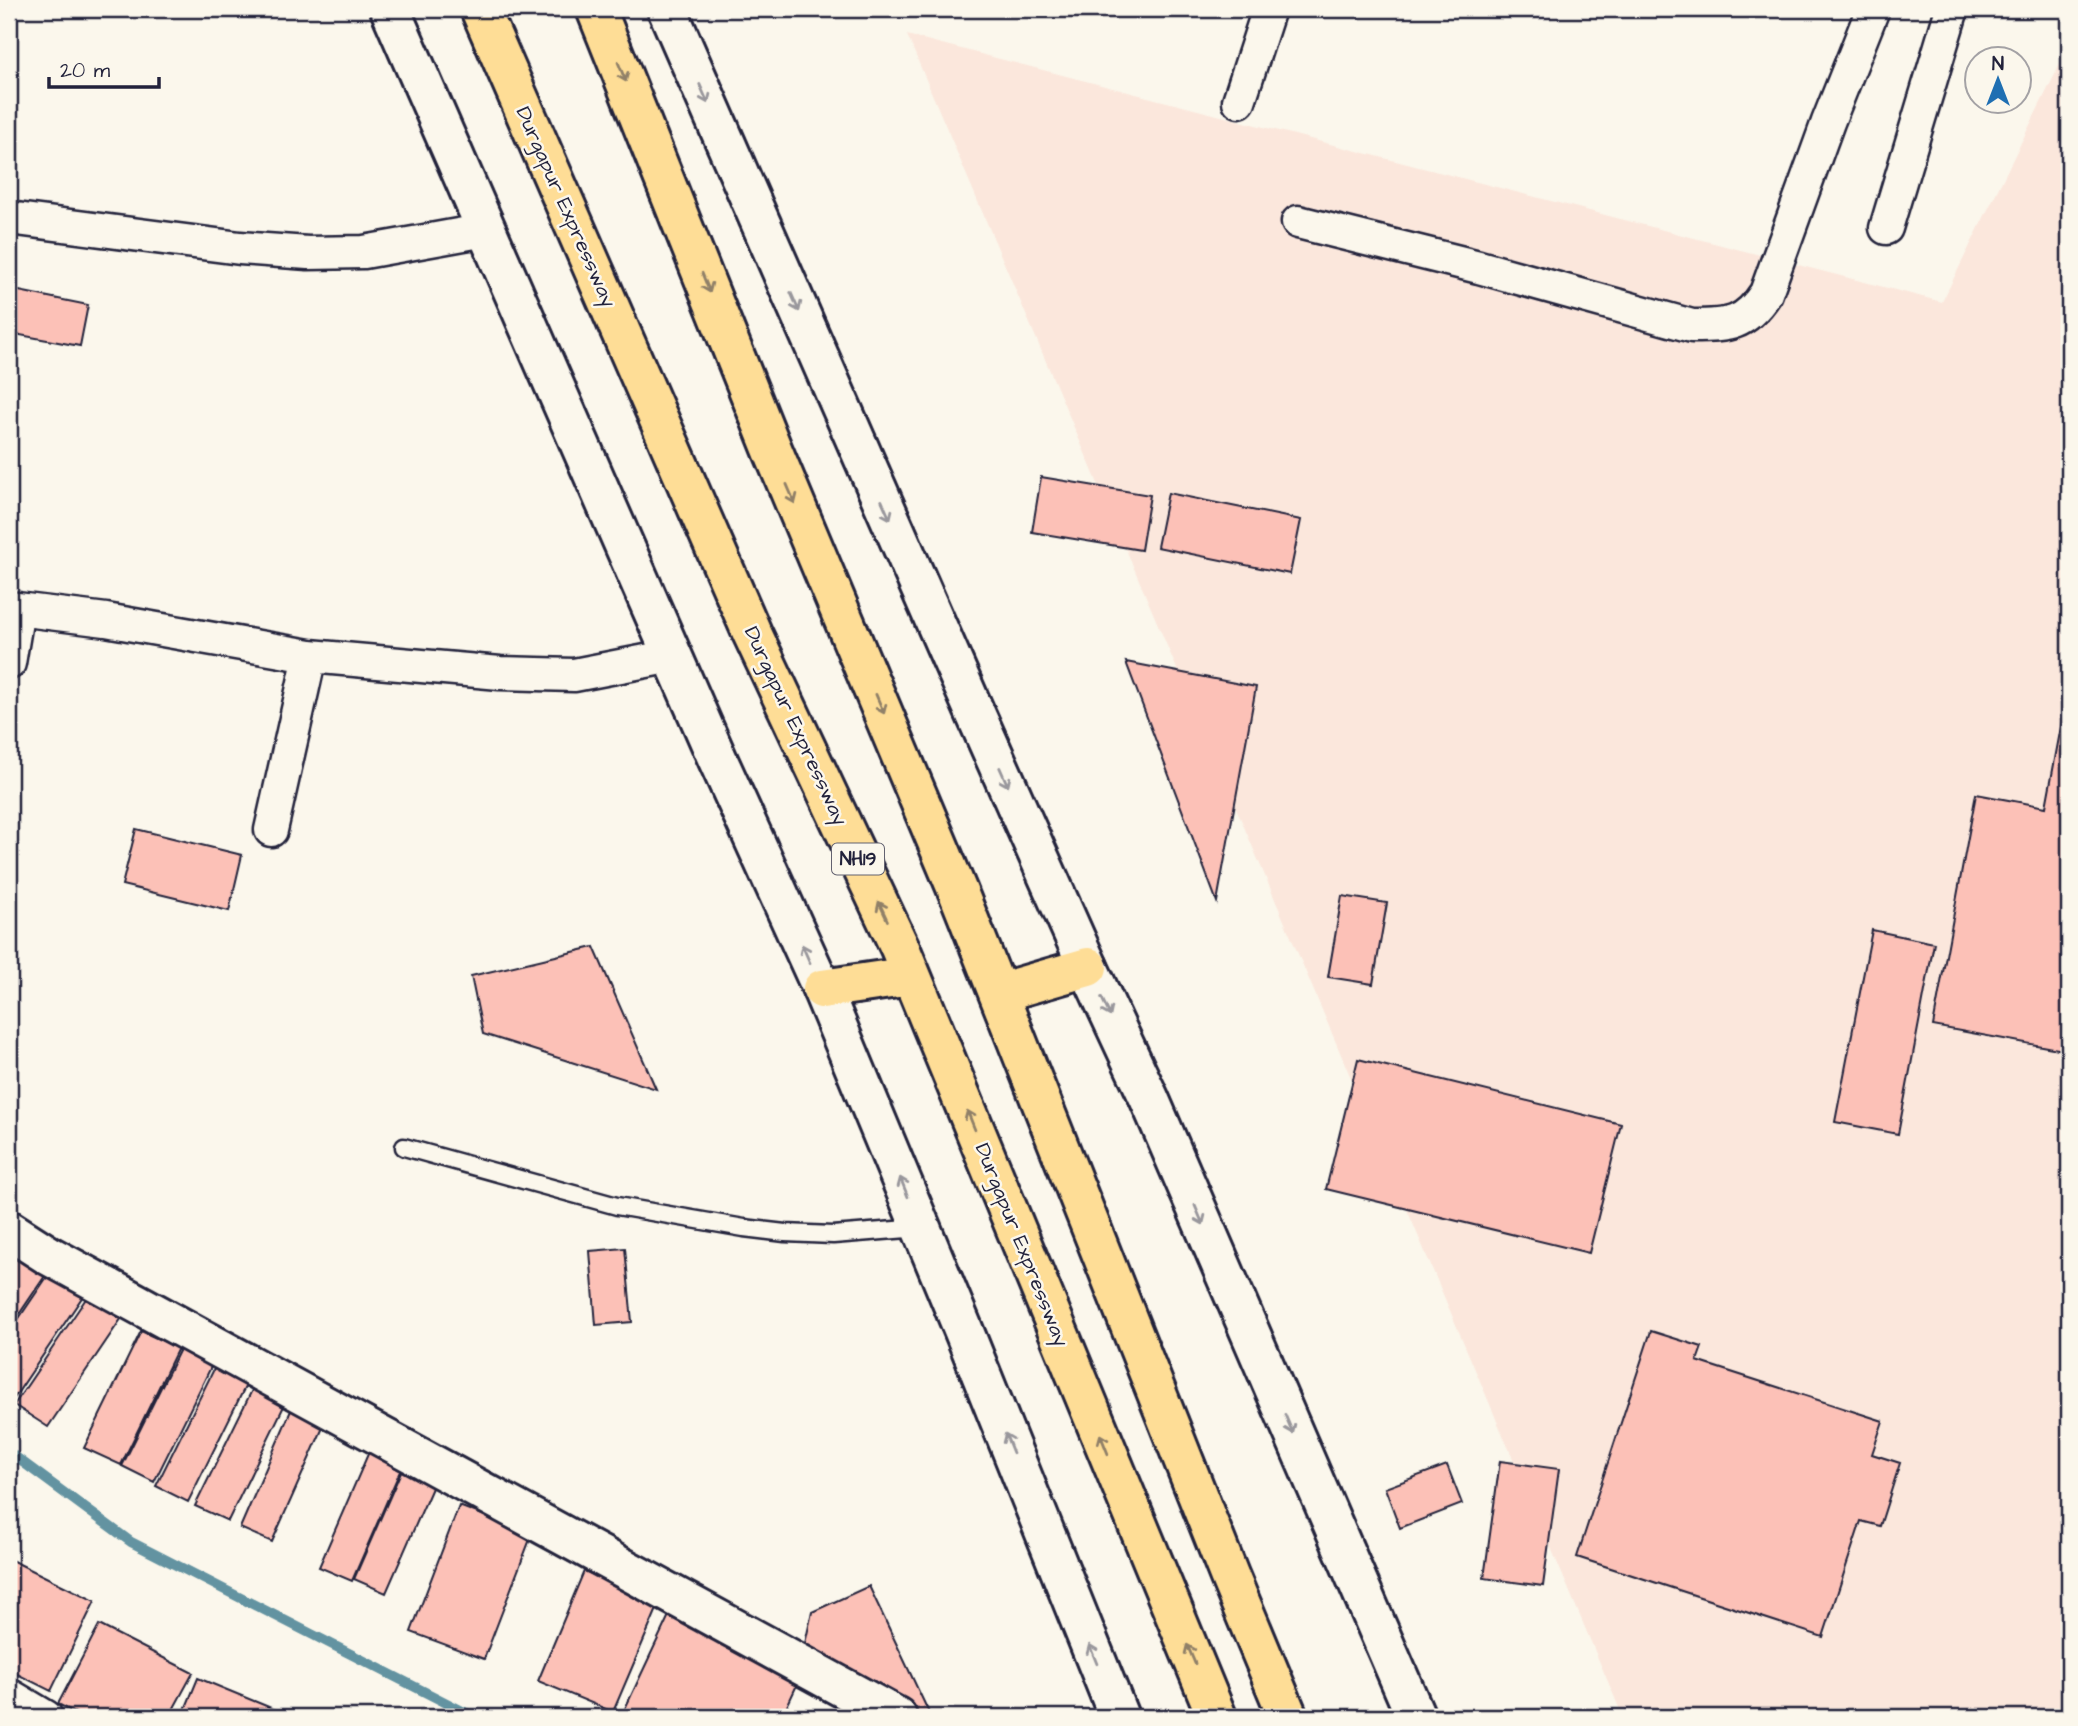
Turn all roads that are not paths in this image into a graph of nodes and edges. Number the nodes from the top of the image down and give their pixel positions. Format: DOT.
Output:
graph roads {
  1 [pos="390,9"];
  2 [pos="480,9"];
  3 [pos="596,9"];
  4 [pos="667,9"];
  5 [pos="1269,9"];
  6 [pos="1873,9"];
  7 [pos="1951,9"];
  8 [pos="1239,101"];
  9 [pos="9,218"];
  10 [pos="1298,222"];
  11 [pos="1886,228"];
  12 [pos="486,230"];
  13 [pos="13,608"];
  14 [pos="310,656"];
  15 [pos="672,656"];
  16 [pos="9,663"];
  17 [pos="271,830"];
  18 [pos="1088,967"];
  19 [pos="911,976"];
  20 [pos="822,989"];
  21 [pos="998,993"];
  22 [pos="404,1147"];
  23 [pos="920,1228"];
  24 [pos="9,1230"];
  25 [pos="9,1695"];
  26 [pos="46,1717"];
  27 [pos="897,1717"];
  28 [pos="1118,1717"];
  29 [pos="1217,1717"];
  30 [pos="1288,1717"];
  31 [pos="1416,1717"];
  1 -- 12 [label="street"];
  19 -- 2 [label="highway, Durgapur Expressway / NH19, one-way"];
  3 -- 21 [label="highway, one-way"];
  4 -- 18 [label="street, one-way"];
  5 -- 8 [label="street"];
  6 -- 10 [label="street"];
  7 -- 11 [label="street"];
  9 -- 12 [label="street"];
  12 -- 15 [label="street"];
  13 -- 14 [label="street"];
  13 -- 16 [label="street"];
  14 -- 15 [label="street"];
  14 -- 17 [label="street"];
  20 -- 15 [label="street, one-way"];
  18 -- 21 [label="highway"];
  18 -- 31 [label="street, one-way"];
  19 -- 20 [label="highway"];
  29 -- 19 [label="highway, Durgapur Expressway / NH19, one-way"];
  23 -- 20 [label="street, one-way"];
  21 -- 30 [label="highway"];
  22 -- 23 [label="lane"];
  28 -- 23 [label="street, one-way"];
  24 -- 27 [label="street"];
  25 -- 26 [label="street"];
}
